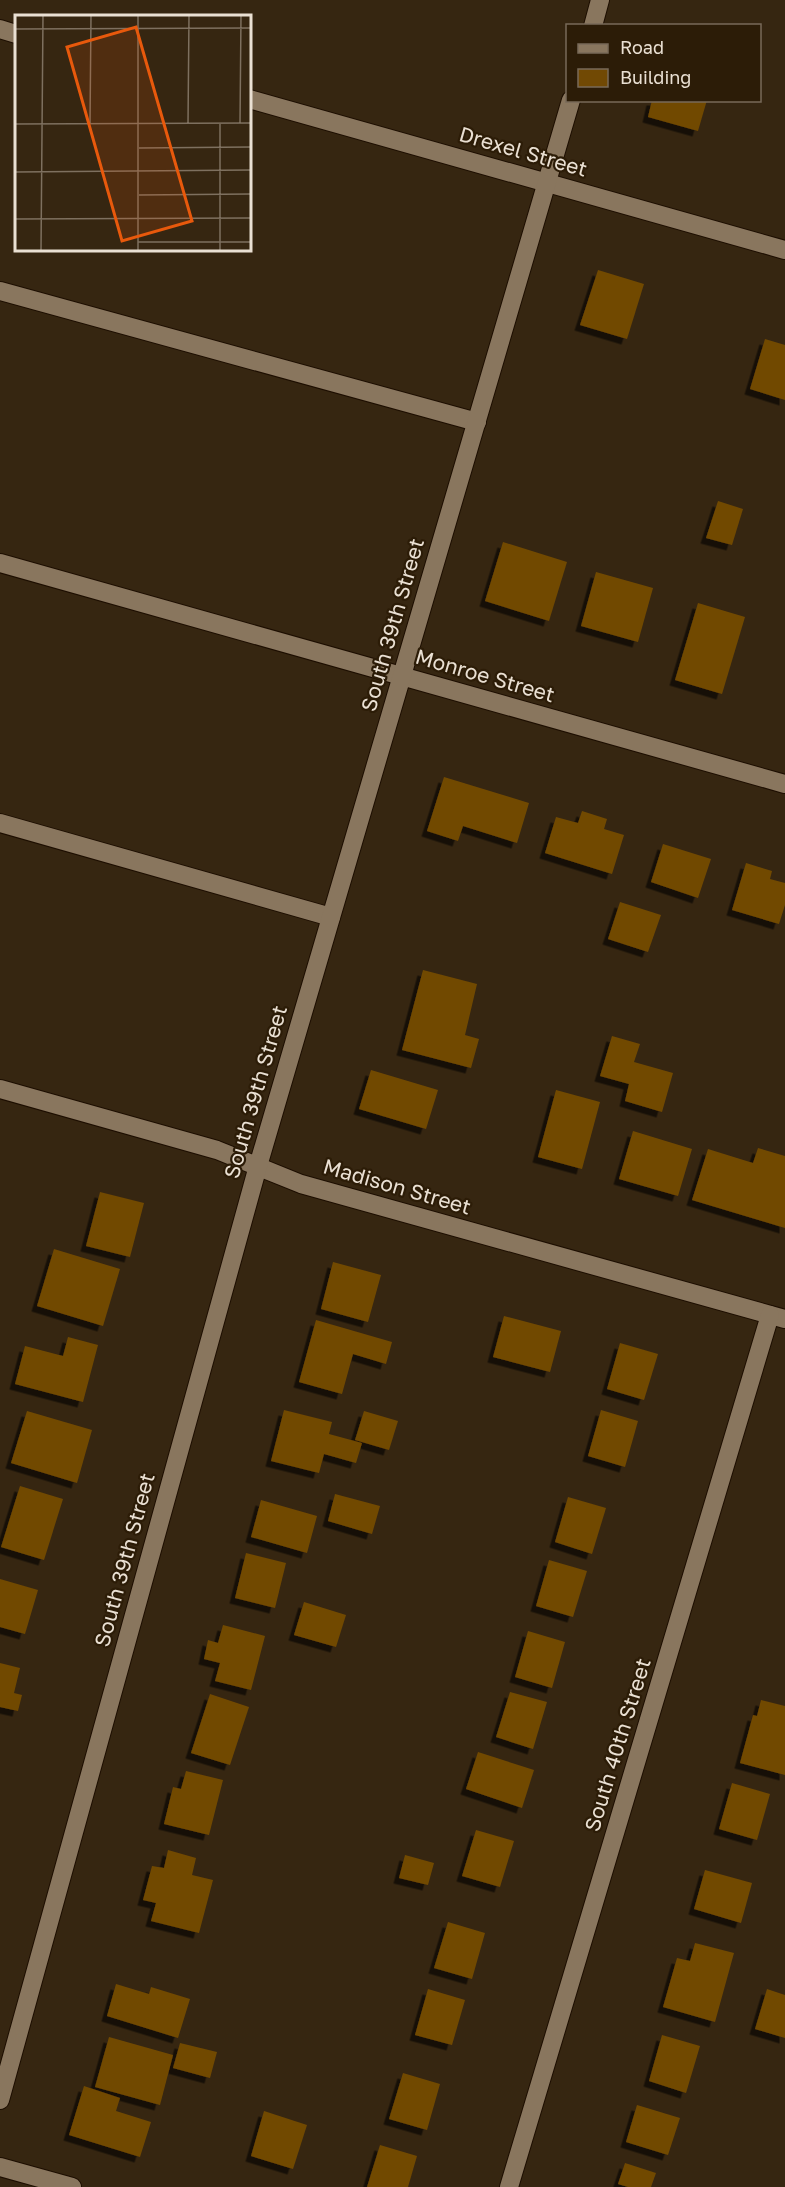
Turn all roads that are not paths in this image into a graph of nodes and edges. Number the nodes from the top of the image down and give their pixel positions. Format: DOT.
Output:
graph roads {
  1 [pos="600,0"];
  2 [pos="594,24"];
  3 [pos="0,29"];
  4 [pos="15,34"];
  5 [pos="250,99"];
  6 [pos="570,102"];
  7 [pos="547,182"];
  8 [pos="785,250"];
  9 [pos="0,291"];
  10 [pos="477,422"];
  11 [pos="0,563"];
  12 [pos="402,676"];
  13 [pos="785,784"];
  14 [pos="0,823"];
  15 [pos="331,917"];
  16 [pos="0,1089"];
  17 [pos="258,1166"];
  18 [pos="777,1317"];
  19 [pos="0,2100"];
  20 [pos="0,2167"];
  21 [pos="72,2187"];
  22 [pos="510,2187"];
  1 -- 2 [label="street"];
  3 -- 4 [label="street"];
  5 -- 7 [label="street, Drexel Street"];
  6 -- 7 [label="street, South 39th Street"];
  7 -- 8 [label="street, Drexel Street"];
  7 -- 10 [label="street, South 39th Street"];
  9 -- 10 [label="street"];
  10 -- 12 [label="street, South 39th Street"];
  11 -- 12 [label="street, Monroe Street"];
  12 -- 13 [label="street, Monroe Street"];
  12 -- 15 [label="street, South 39th Street"];
  14 -- 15 [label="street"];
  15 -- 17 [label="street, South 39th Street"];
  16 -- 17 [label="street, Madison Street"];
  17 -- 18 [label="street, Madison Street"];
  17 -- 19 [label="street, South 39th Street"];
  18 -- 22 [label="street, South 40th Street"];
  20 -- 21 [label="street"];
}
